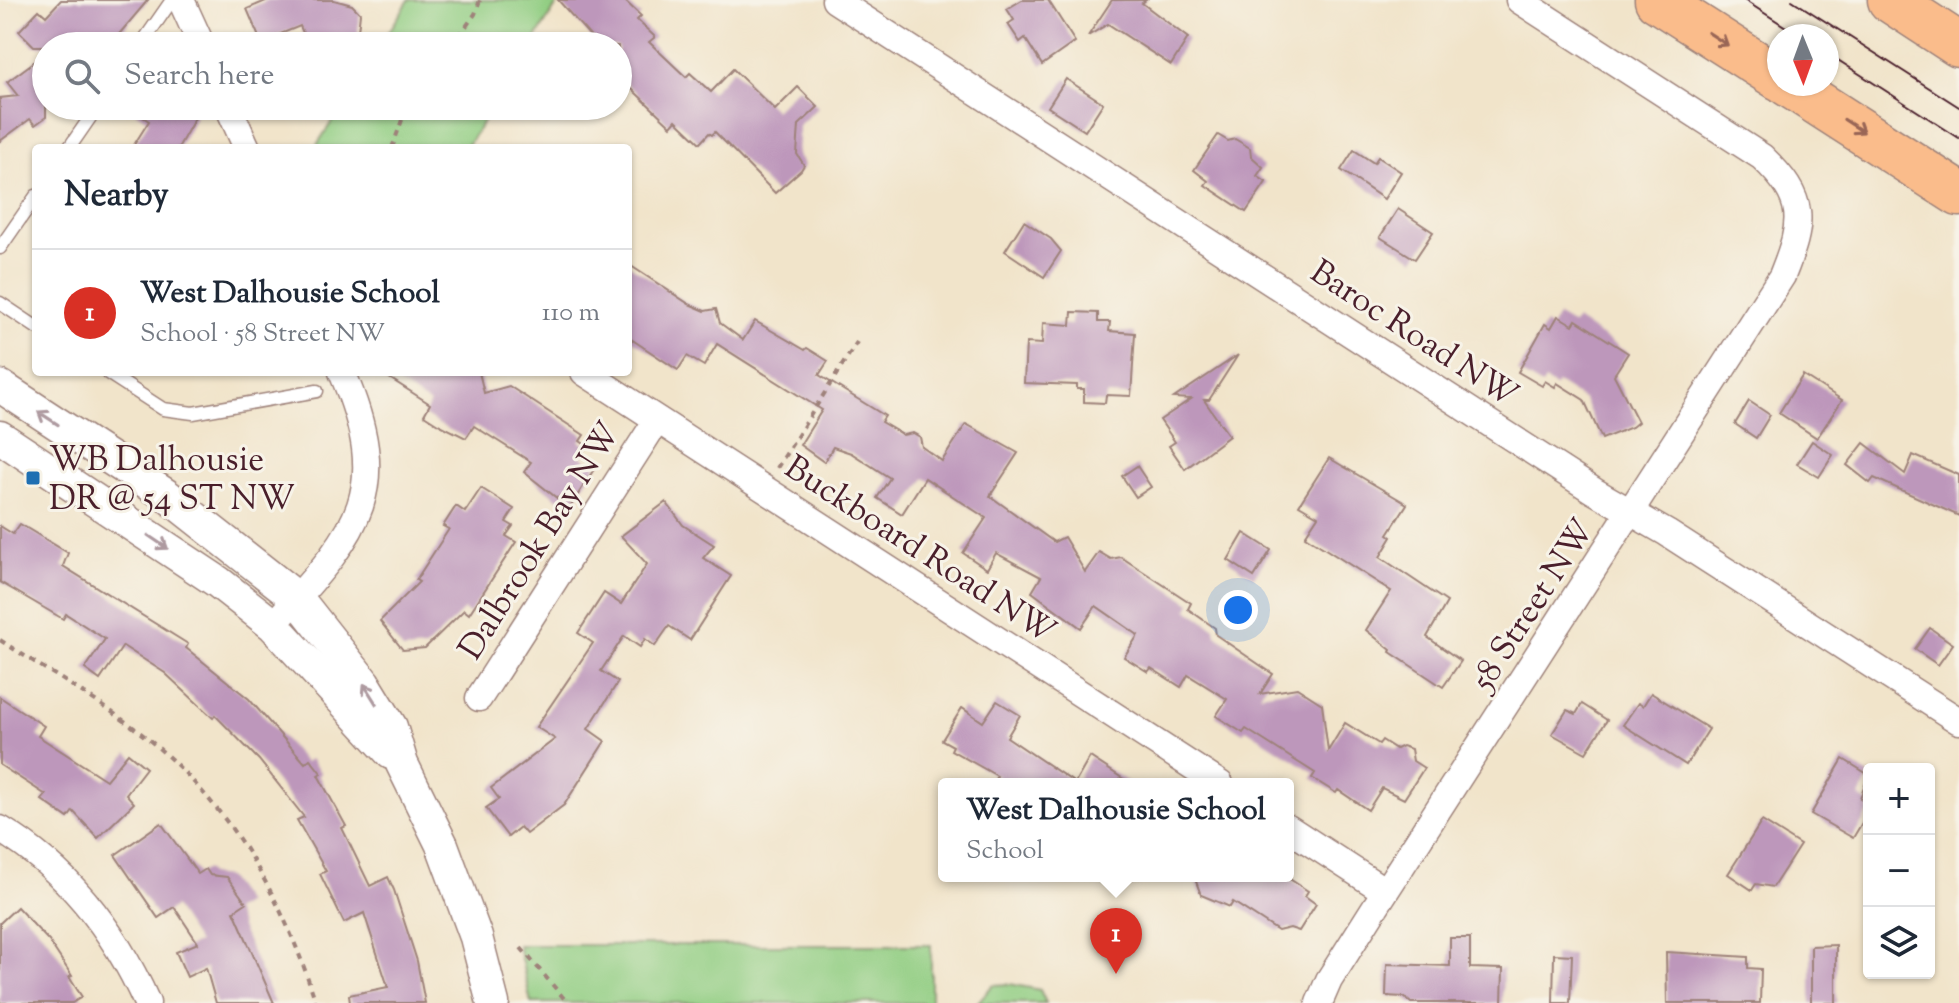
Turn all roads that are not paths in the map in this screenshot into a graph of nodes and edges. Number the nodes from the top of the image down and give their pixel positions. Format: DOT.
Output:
graph roads {
  1 [pos="172,0"];
  2 [pos="181,0"];
  3 [pos="835,0"];
  4 [pos="1519,0"];
  5 [pos="1657,0"];
  6 [pos="1890,0"];
  7 [pos="150,32"];
  8 [pos="196,32"];
  9 [pos="1959,45"];
  10 [pos="1767,70"];
  11 [pos="1807,96"];
  12 [pos="88,120"];
  13 [pos="234,120"];
  14 [pos="72,144"];
  15 [pos="245,144"];
  16 [pos="1959,194"];
  17 [pos="32,202"];
  18 [pos="0,248"];
  19 [pos="0,303"];
  20 [pos="32,324"];
  21 [pos="112,376"];
  22 [pos="344,376"];
  23 [pos="590,376"];
  24 [pos="0,386"];
  25 [pos="317,391"];
  26 [pos="657,420"];
  27 [pos="0,437"];
  28 [pos="1633,511"];
  29 [pos="297,598"];
  30 [pos="273,625"];
  31 [pos="479,698"];
  32 [pos="1959,721"];
  33 [pos="402,764"];
  34 [pos="1211,778"];
  35 [pos="0,829"];
  36 [pos="1294,832"];
  37 [pos="1385,891"];
  38 [pos="147,1003"];
  39 [pos="493,1003"];
  40 [pos="1319,1003"];
  1 -- 7 [label="lane"];
  2 -- 8 [label="street"];
  3 -- 28 [label="street, Baroc Road NW"];
  4 -- 28 [label="street, 58 Street NW"];
  5 -- 10 [label="highway, one-way"];
  6 -- 9 [label="highway"];
  11 -- 16 [label="highway, one-way"];
  12 -- 14 [label="lane"];
  13 -- 15 [label="street"];
  17 -- 18 [label="lane"];
  19 -- 20 [label="lane"];
  21 -- 25 [label="lane"];
  22 -- 29 [label="street"];
  23 -- 26 [label="street, Buckboard Road NW"];
  29 -- 24 [label="street, one-way"];
  26 -- 31 [label="street, Dalbrook Bay NW"];
  26 -- 34 [label="street, Buckboard Road NW"];
  27 -- 30 [label="street, one-way"];
  28 -- 32 [label="street, Baroc Road NW"];
  28 -- 37 [label="street, 58 Street NW"];
  29 -- 30 [label="street"];
  33 -- 29 [label="street, one-way"];
  30 -- 33 [label="street"];
  33 -- 39 [label="street"];
  35 -- 38 [label="street"];
  36 -- 37 [label="street"];
  37 -- 40 [label="street, 58 Street NW"];
}
